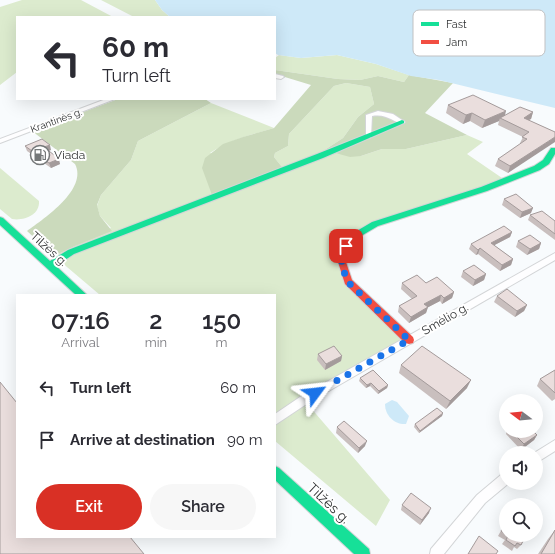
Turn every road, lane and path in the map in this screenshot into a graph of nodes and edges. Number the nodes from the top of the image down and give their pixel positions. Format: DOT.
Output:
graph roads {
  1 [pos="109,100"];
  2 [pos="402,122"];
  3 [pos="368,137"];
  4 [pos="0,141"];
  5 [pos="554,150"];
  6 [pos="0,220"];
  7 [pos="555,256"];
  8 [pos="50,265"];
  9 [pos="81,294"];
  10 [pos="409,340"];
  11 [pos="276,419"];
  12 [pos="555,445"];
  13 [pos="543,453"];
  14 [pos="276,473"];
  15 [pos="499,484"];
  16 [pos="364,554"];
  17 [pos="436,554"];
  1 -- 4 [label="street, Krantinės g."];
  2 -- 3 [label="main road"];
  2 -- 3 [label="street"];
  3 -- 8 [label="main road"];
  5 -- 10 [label="main road"];
  6 -- 8 [label="main road, Tilžės g."];
  7 -- 10 [label="street, Smėlio g."];
  8 -- 9 [label="main road, Tilžės g."];
  10 -- 11 [label="street, Smėlio g."];
  12 -- 13 [label="street"];
  14 -- 16 [label="main road, Tilžės g."];
  15 -- 17 [label="street"];
}
